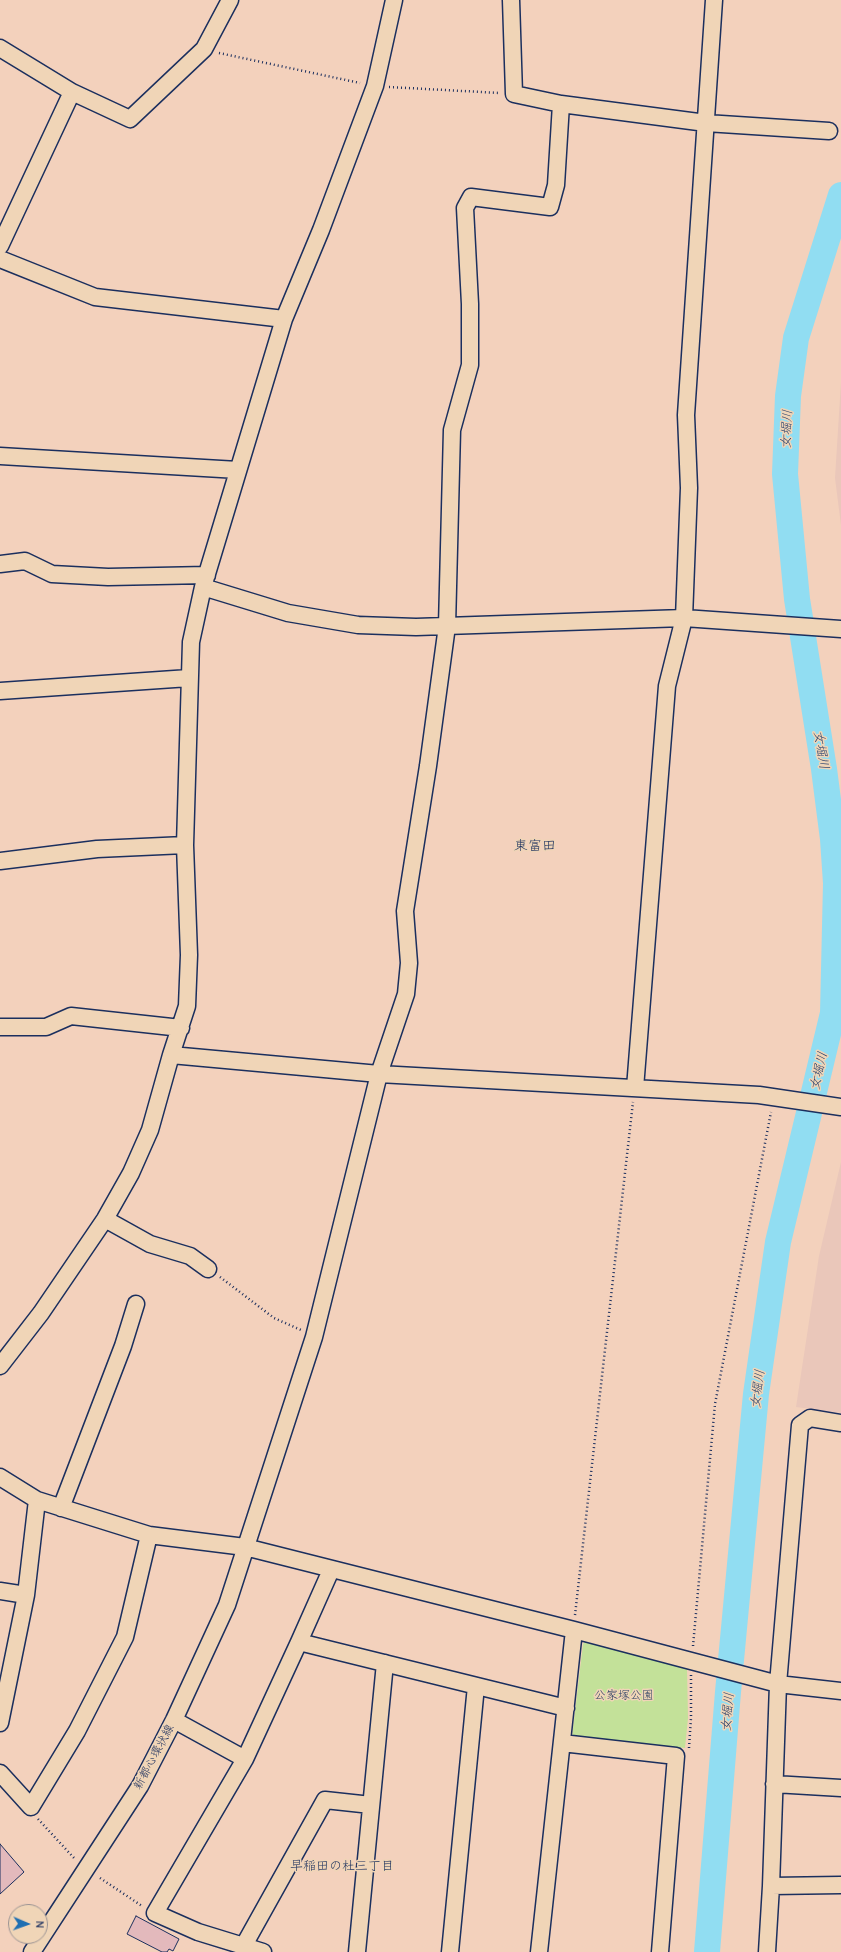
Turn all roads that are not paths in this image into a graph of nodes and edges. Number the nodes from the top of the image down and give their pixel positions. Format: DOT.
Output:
graph roads {
  1 [pos="230,0"];
  2 [pos="394,0"];
  3 [pos="511,0"];
  4 [pos="714,0"];
  5 [pos="0,48"];
  6 [pos="72,92"];
  7 [pos="561,104"];
  8 [pos="706,123"];
  9 [pos="829,131"];
  10 [pos="0,246"];
  11 [pos="0,259"];
  12 [pos="284,319"];
  13 [pos="0,456"];
  14 [pos="238,470"];
  15 [pos="0,564"];
  16 [pos="205,581"];
  17 [pos="684,618"];
  18 [pos="447,626"];
  19 [pos="841,629"];
  20 [pos="189,678"];
  21 [pos="0,691"];
  22 [pos="186,845"];
  23 [pos="0,861"];
  24 [pos="0,1027"];
  25 [pos="180,1028"];
  26 [pos="171,1055"];
  27 [pos="380,1074"];
  28 [pos="635,1088"];
  29 [pos="841,1108"];
  30 [pos="105,1219"];
  31 [pos="208,1269"];
  32 [pos="136,1304"];
  33 [pos="0,1366"];
  34 [pos="841,1423"];
  35 [pos="0,1477"];
  36 [pos="36,1500"];
  37 [pos="61,1508"];
  38 [pos="149,1535"];
  39 [pos="245,1547"];
  40 [pos="331,1570"];
  41 [pos="0,1591"];
  42 [pos="26,1595"];
  43 [pos="574,1630"];
  44 [pos="300,1642"];
  45 [pos="385,1663"];
  46 [pos="778,1684"];
  47 [pos="476,1686"];
  48 [pos="841,1691"];
  49 [pos="566,1708"];
  50 [pos="174,1720"];
  51 [pos="0,1722"];
  52 [pos="562,1743"];
  53 [pos="245,1758"];
  54 [pos="0,1773"];
  55 [pos="774,1784"];
  56 [pos="841,1788"];
  57 [pos="371,1805"];
  58 [pos="841,1885"];
  59 [pos="771,1886"];
  60 [pos="243,1947"];
  61 [pos="32,1952"];
  62 [pos="263,1952"];
  63 [pos="357,1952"];
  64 [pos="450,1952"];
  65 [pos="539,1952"];
  66 [pos="660,1952"];
  67 [pos="767,1952"];
  1 -- 6 [label="street"];
  2 -- 12 [label="street"];
  3 -- 7 [label="street"];
  4 -- 8 [label="street"];
  5 -- 6 [label="street"];
  6 -- 10 [label="street"];
  7 -- 8 [label="street"];
  7 -- 18 [label="street, 新都心環状線"];
  8 -- 9 [label="street"];
  8 -- 17 [label="street"];
  11 -- 12 [label="street"];
  12 -- 14 [label="street"];
  13 -- 14 [label="street"];
  14 -- 16 [label="street"];
  15 -- 16 [label="street"];
  16 -- 18 [label="street"];
  16 -- 20 [label="street"];
  17 -- 18 [label="street"];
  17 -- 19 [label="street"];
  17 -- 28 [label="street"];
  18 -- 27 [label="street, 新都心環状線"];
  20 -- 21 [label="street"];
  20 -- 22 [label="street"];
  22 -- 23 [label="street"];
  22 -- 25 [label="street"];
  24 -- 25 [label="street"];
  25 -- 26 [label="street"];
  26 -- 27 [label="street"];
  26 -- 30 [label="street"];
  27 -- 28 [label="street"];
  27 -- 39 [label="street, 新都心環状線"];
  28 -- 29 [label="street"];
  30 -- 31 [label="street"];
  30 -- 33 [label="street"];
  32 -- 37 [label="street"];
  34 -- 46 [label="street"];
  35 -- 36 [label="street"];
  36 -- 37 [label="street"];
  36 -- 42 [label="street"];
  37 -- 38 [label="street"];
  38 -- 39 [label="street"];
  38 -- 54 [label="street"];
  39 -- 40 [label="street"];
  39 -- 50 [label="street, 新都心環状線"];
  40 -- 43 [label="street"];
  40 -- 44 [label="street"];
  41 -- 42 [label="street"];
  42 -- 51 [label="street"];
  43 -- 46 [label="street"];
  43 -- 49 [label="street"];
  44 -- 45 [label="street"];
  44 -- 53 [label="street"];
  45 -- 47 [label="street"];
  45 -- 57 [label="street"];
  46 -- 48 [label="street"];
  46 -- 55 [label="street"];
  47 -- 49 [label="street"];
  47 -- 64 [label="street"];
  49 -- 52 [label="street"];
  50 -- 53 [label="street"];
  50 -- 61 [label="street, 新都心環状線"];
  52 -- 65 [label="street"];
  52 -- 66 [label="street"];
  53 -- 60 [label="street"];
  55 -- 56 [label="street"];
  55 -- 59 [label="street"];
  57 -- 60 [label="street"];
  57 -- 63 [label="street"];
  58 -- 59 [label="street"];
  59 -- 67 [label="street"];
  60 -- 62 [label="street"];
}
